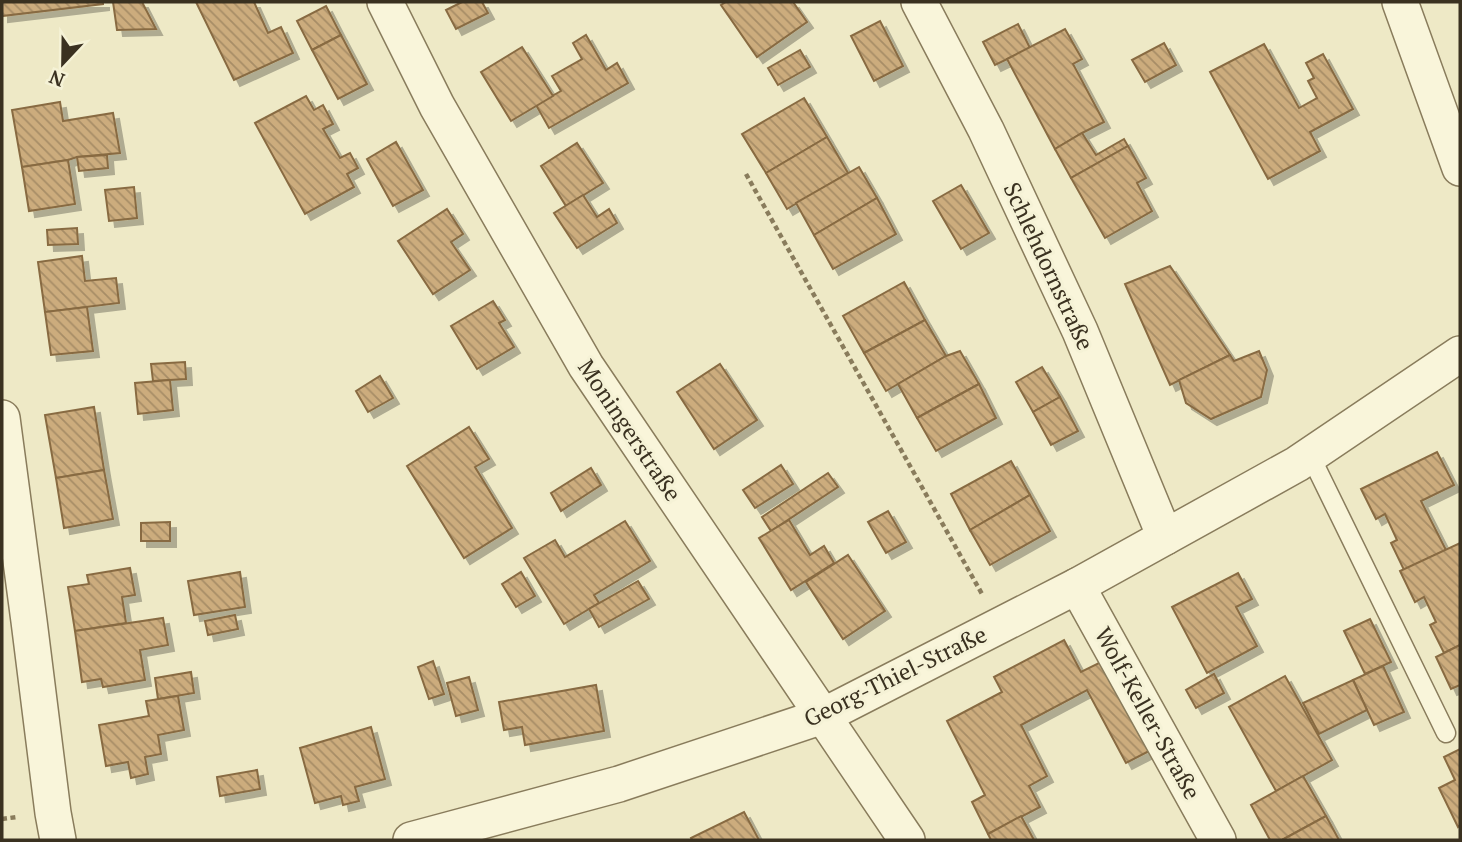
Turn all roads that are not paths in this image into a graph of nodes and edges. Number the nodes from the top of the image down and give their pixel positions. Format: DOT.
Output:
graph roads {
  1 [pos="385,2"];
  2 [pos="919,2"];
  3 [pos="1400,2"];
  4 [pos="1460,168"];
  5 [pos="1460,354"];
  6 [pos="2,418"];
  7 [pos="1310,455"];
  8 [pos="1165,537"];
  9 [pos="1077,586"];
  10 [pos="822,716"];
  11 [pos="1446,733"];
  12 [pos="58,840"];
  13 [pos="411,840"];
  14 [pos="907,840"];
  15 [pos="1218,840"];
  1 -- 10 [label="street, Moningerstraße"];
  2 -- 8 [label="street, Schlehdornstraße"];
  3 -- 4 [label="street"];
  5 -- 7 [label="street, Georg-Thiel-Straße"];
  6 -- 12 [label="street"];
  7 -- 8 [label="street, Georg-Thiel-Straße"];
  7 -- 11 [label="lane"];
  8 -- 9 [label="street, Georg-Thiel-Straße"];
  9 -- 10 [label="street, Georg-Thiel-Straße"];
  9 -- 15 [label="street, Wolf-Keller-Straße"];
  10 -- 13 [label="street, Georg-Thiel-Straße"];
  10 -- 14 [label="street, Moningerstraße"];
}
